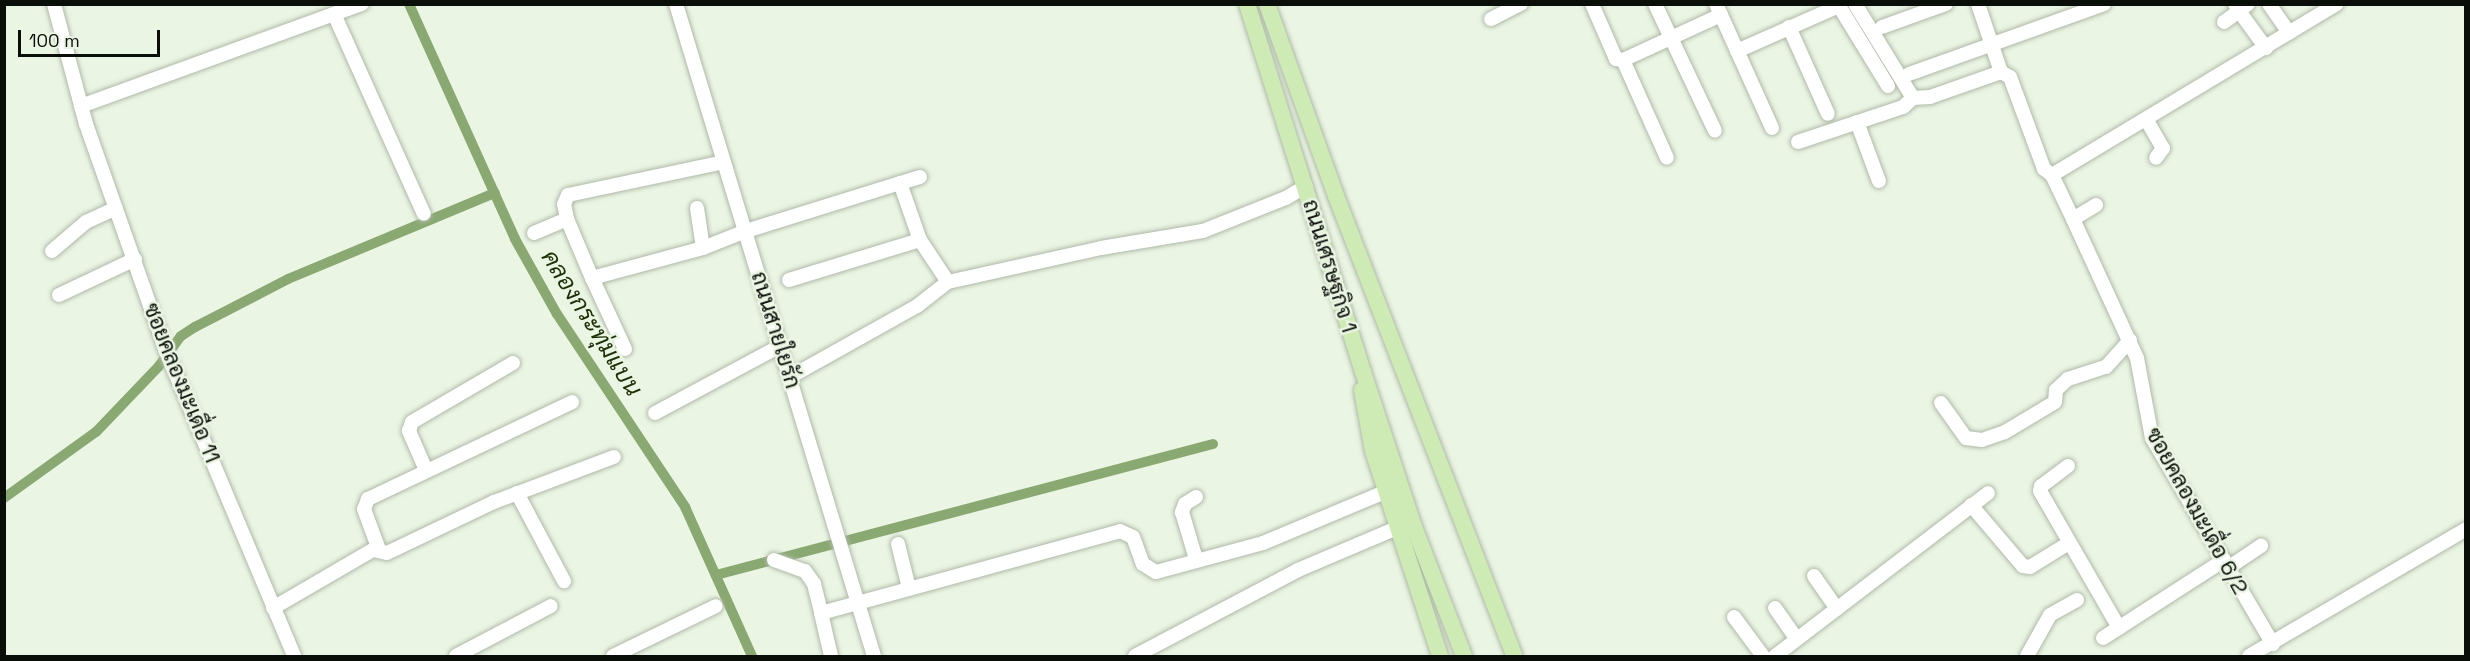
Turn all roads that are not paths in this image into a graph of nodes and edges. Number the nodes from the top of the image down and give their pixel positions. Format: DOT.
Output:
graph roads {
  1 [pos="54,4"];
  2 [pos="362,4"];
  3 [pos="676,4"];
  4 [pos="1247,4"];
  5 [pos="1267,4"];
  6 [pos="1521,4"];
  7 [pos="1592,4"];
  8 [pos="1655,4"];
  9 [pos="1855,4"];
  10 [pos="1946,4"];
  11 [pos="1978,4"];
  12 [pos="2104,4"];
  13 [pos="2269,4"];
  14 [pos="2337,4"];
  15 [pos="2241,7"];
  16 [pos="1719,10"];
  17 [pos="334,14"];
  18 [pos="1491,19"];
  19 [pos="2223,22"];
  20 [pos="1790,27"];
  21 [pos="1882,27"];
  22 [pos="2289,33"];
  23 [pos="1671,39"];
  24 [pos="1992,44"];
  25 [pos="2266,48"];
  26 [pos="1737,51"];
  27 [pos="1623,60"];
  28 [pos="2001,72"];
  29 [pos="1909,74"];
  30 [pos="1888,86"];
  31 [pos="1912,98"];
  32 [pos="81,106"];
  33 [pos="1828,114"];
  34 [pos="2146,119"];
  35 [pos="1857,122"];
  36 [pos="1772,128"];
  37 [pos="1715,131"];
  38 [pos="1798,142"];
  39 [pos="1666,158"];
  40 [pos="2156,158"];
  41 [pos="724,162"];
  42 [pos="2052,175"];
  43 [pos="920,177"];
  44 [pos="1879,181"];
  45 [pos="900,183"];
  46 [pos="1306,186"];
  47 [pos="2096,205"];
  48 [pos="116,208"];
  49 [pos="697,208"];
  50 [pos="424,214"];
  51 [pos="567,219"];
  52 [pos="2073,219"];
  53 [pos="746,231"];
  54 [pos="534,233"];
  55 [pos="920,240"];
  56 [pos="703,248"];
  57 [pos="52,251"];
  58 [pos="135,259"];
  59 [pos="592,278"];
  60 [pos="789,280"];
  61 [pos="948,282"];
  62 [pos="59,295"];
  63 [pos="2130,340"];
  64 [pos="780,346"];
  65 [pos="625,349"];
  66 [pos="513,363"];
  67 [pos="1406,370"];
  68 [pos="1363,372"];
  69 [pos="790,377"];
  70 [pos="572,402"];
  71 [pos="1941,403"];
  72 [pos="655,413"];
  73 [pos="614,457"];
  74 [pos="2068,466"];
  75 [pos="426,470"];
  76 [pos="1385,492"];
  77 [pos="517,493"];
  78 [pos="1988,493"];
  79 [pos="1196,497"];
  80 [pos="461,502"];
  81 [pos="1971,505"];
  82 [pos="1397,528"];
  83 [pos="2466,530"];
  84 [pos="2069,543"];
  85 [pos="898,544"];
  86 [pos="2262,546"];
  87 [pos="376,548"];
  88 [pos="1196,559"];
  89 [pos="774,560"];
  90 [pos="2226,564"];
  91 [pos="1814,576"];
  92 [pos="564,581"];
  93 [pos="909,588"];
  94 [pos="2077,600"];
  95 [pos="858,603"];
  96 [pos="551,606"];
  97 [pos="716,606"];
  98 [pos="273,608"];
  99 [pos="1775,608"];
  100 [pos="1837,609"];
  101 [pos="820,613"];
  102 [pos="1734,617"];
  103 [pos="2119,628"];
  104 [pos="2103,638"];
  105 [pos="1797,639"];
  106 [pos="2272,649"];
  107 [pos="292,656"];
  108 [pos="1440,656"];
  109 [pos="1773,656"];
  110 [pos="456,657"];
  111 [pos="613,657"];
  112 [pos="831,657"];
  113 [pos="874,657"];
  114 [pos="1135,657"];
  115 [pos="1464,657"];
  116 [pos="1514,657"];
  117 [pos="1525,657"];
  118 [pos="2027,657"];
  119 [pos="2248,657"];
  1 -- 32 [label="street, ซอยคลองมะเดื่อ 11"];
  2 -- 17 [label="street"];
  3 -- 41 [label="street, ถนนสายใยรัก"];
  4 -- 46 [label="main road, ถนนเศรษฐกิจ 1"];
  5 -- 67 [label="main road, ถนนเศรษฐกิจ 1"];
  6 -- 18 [label="street"];
  7 -- 27 [label="street"];
  8 -- 23 [label="street"];
  9 -- 31 [label="street"];
  10 -- 21 [label="street"];
  11 -- 24 [label="street, ซอยคลองมะเดื่อ 6/2"];
  12 -- 24 [label="street"];
  13 -- 22 [label="street"];
  14 -- 22 [label="street"];
  15 -- 19 [label="street"];
  15 -- 25 [label="street"];
  16 -- 23 [label="street"];
  16 -- 26 [label="street"];
  17 -- 32 [label="street"];
  17 -- 50 [label="street"];
  20 -- 26 [label="street"];
  20 -- 30 [label="street"];
  20 -- 33 [label="street"];
  22 -- 25 [label="street"];
  23 -- 27 [label="street"];
  23 -- 37 [label="street"];
  24 -- 28 [label="street, ซอยคลองมะเดื่อ 6/2"];
  24 -- 29 [label="street"];
  25 -- 34 [label="street"];
  26 -- 36 [label="street"];
  27 -- 39 [label="street"];
  28 -- 31 [label="street"];
  28 -- 42 [label="street, ซอยคลองมะเดื่อ 6/2"];
  31 -- 35 [label="street"];
  32 -- 48 [label="street, ซอยคลองมะเดื่อ 11"];
  34 -- 40 [label="street"];
  34 -- 42 [label="street"];
  35 -- 38 [label="street"];
  35 -- 44 [label="street"];
  41 -- 51 [label="street"];
  41 -- 53 [label="street, ถนนสายใยรัก"];
  42 -- 52 [label="street, ซอยคลองมะเดื่อ 6/2"];
  43 -- 45 [label="street"];
  45 -- 53 [label="street"];
  45 -- 55 [label="street"];
  46 -- 61 [label="street"];
  46 -- 68 [label="main road, ถนนเศรษฐกิจ 1"];
  47 -- 52 [label="street"];
  48 -- 57 [label="street"];
  48 -- 58 [label="street, ซอยคลองมะเดื่อ 11"];
  49 -- 56 [label="street"];
  51 -- 54 [label="street"];
  51 -- 59 [label="street"];
  52 -- 63 [label="street, ซอยคลองมะเดื่อ 6/2"];
  53 -- 56 [label="street"];
  53 -- 64 [label="street, ถนนสายใยรัก"];
  55 -- 60 [label="street"];
  55 -- 61 [label="street"];
  56 -- 59 [label="street"];
  58 -- 62 [label="street"];
  58 -- 98 [label="street, ซอยคลองมะเดื่อ 11"];
  59 -- 65 [label="street"];
  61 -- 69 [label="street"];
  63 -- 71 [label="street"];
  63 -- 90 [label="street, ซอยคลองมะเดื่อ 6/2"];
  64 -- 69 [label="street, ถนนสายใยรัก"];
  64 -- 72 [label="street"];
  66 -- 75 [label="street"];
  67 -- 116 [label="main road, ถนนเศรษฐกิจ 1"];
  67 -- 117 [label="main road"];
  68 -- 76 [label="main road"];
  68 -- 115 [label="main road, ถนนเศรษฐกิจ 1"];
  69 -- 95 [label="street, ถนนสายใยรัก"];
  70 -- 75 [label="street"];
  73 -- 77 [label="street"];
  74 -- 84 [label="street"];
  75 -- 87 [label="street"];
  76 -- 82 [label="main road"];
  76 -- 88 [label="street"];
  77 -- 87 [label="street"];
  77 -- 92 [label="street"];
  78 -- 81 [label="street"];
  79 -- 88 [label="street"];
  80 -- 87 [label="street"];
  81 -- 84 [label="street"];
  81 -- 100 [label="street"];
  82 -- 108 [label="main road"];
  82 -- 114 [label="street"];
  83 -- 106 [label="street"];
  84 -- 103 [label="street"];
  85 -- 93 [label="street"];
  86 -- 90 [label="street"];
  87 -- 98 [label="street"];
  88 -- 93 [label="street"];
  89 -- 101 [label="street"];
  90 -- 103 [label="street"];
  90 -- 106 [label="street, ซอยคลองมะเดื่อ 6/2"];
  91 -- 100 [label="street"];
  93 -- 95 [label="street"];
  94 -- 118 [label="street"];
  95 -- 101 [label="street"];
  95 -- 113 [label="street, ถนนสายใยรัก"];
  96 -- 110 [label="street"];
  97 -- 111 [label="street"];
  98 -- 107 [label="street, ซอยคลองมะเดื่อ 11"];
  99 -- 105 [label="street"];
  100 -- 105 [label="street"];
  101 -- 112 [label="street"];
  102 -- 109 [label="street"];
  103 -- 104 [label="street"];
  105 -- 109 [label="street"];
  106 -- 119 [label="street"];
}
